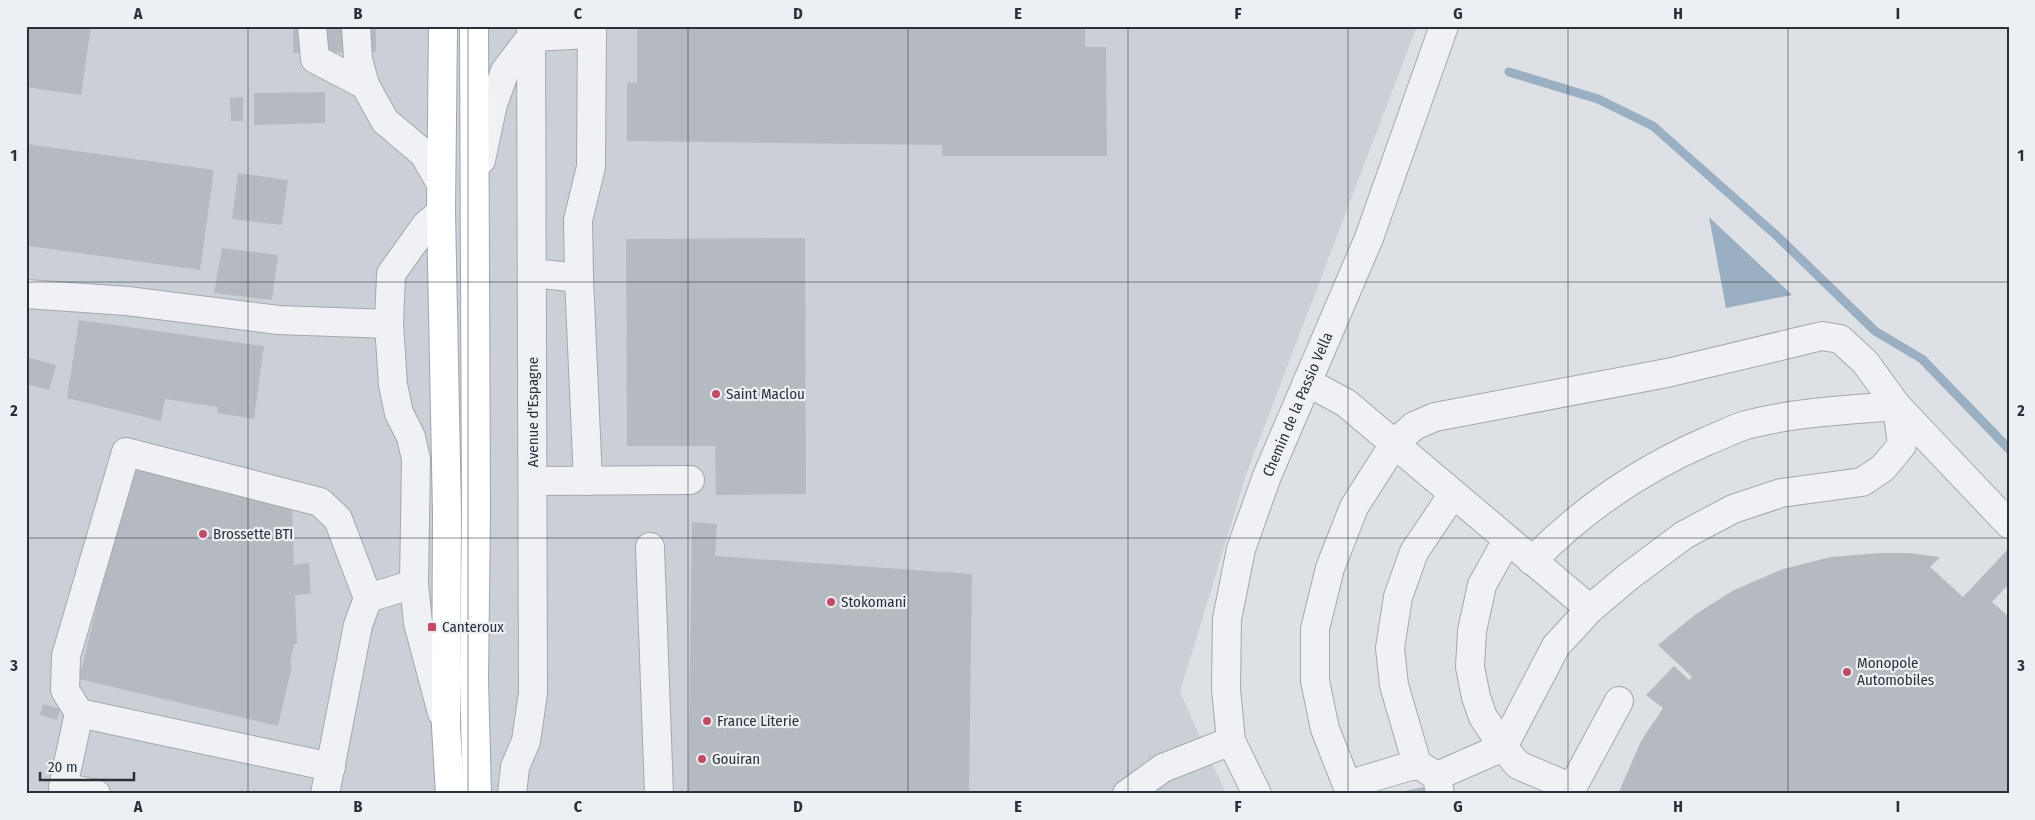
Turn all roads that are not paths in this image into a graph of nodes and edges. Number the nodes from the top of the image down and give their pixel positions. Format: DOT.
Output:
graph roads {
  1 [pos="312,26"];
  2 [pos="356,26"];
  3 [pos="443,26"];
  4 [pos="474,26"];
  5 [pos="1444,26"];
  6 [pos="592,30"];
  7 [pos="531,32"];
  8 [pos="365,85"];
  9 [pos="441,184"];
  10 [pos="441,212"];
  11 [pos="476,242"];
  12 [pos="533,273"];
  13 [pos="579,278"];
  14 [pos="26,294"];
  15 [pos="389,324"];
  16 [pos="1307,382"];
  17 [pos="1897,406"];
  18 [pos="1394,444"];
  19 [pos="690,480"];
  20 [pos="534,481"];
  21 [pos="588,481"];
  22 [pos="1453,494"];
  23 [pos="2009,524"];
  24 [pos="1507,540"];
  25 [pos="650,548"];
  26 [pos="1532,561"];
  27 [pos="414,584"];
  28 [pos="368,598"];
  29 [pos="1590,610"];
  30 [pos="1619,700"];
  31 [pos="79,713"];
  32 [pos="446,727"];
  33 [pos="1231,741"];
  34 [pos="1503,747"];
  35 [pos="331,767"];
  36 [pos="1432,778"];
  37 [pos="1570,791"];
  38 [pos="96,794"];
  39 [pos="325,794"];
  40 [pos="450,794"];
  41 [pos="478,794"];
  42 [pos="512,794"];
  43 [pos="659,794"];
  44 [pos="1127,794"];
  45 [pos="1257,794"];
  1 -- 8 [label="street"];
  2 -- 8 [label="street"];
  3 -- 9 [label="main road"];
  4 -- 11 [label="main road"];
  5 -- 16 [label="street, Chemin de la Passio Vella"];
  6 -- 7 [label="street"];
  6 -- 13 [label="street"];
  7 -- 11 [label="street"];
  7 -- 12 [label="street, Avenue d'Espagne"];
  8 -- 9 [label="street"];
  9 -- 10 [label="main road"];
  10 -- 15 [label="street"];
  10 -- 32 [label="main road"];
  11 -- 41 [label="main road"];
  12 -- 13 [label="street"];
  12 -- 20 [label="street, Avenue d'Espagne"];
  13 -- 21 [label="street"];
  14 -- 15 [label="street"];
  15 -- 27 [label="street"];
  16 -- 18 [label="street"];
  16 -- 33 [label="street, Chemin de la Passio Vella"];
  17 -- 18 [label="street"];
  17 -- 23 [label="street"];
  17 -- 26 [label="street"];
  17 -- 29 [label="street"];
  18 -- 22 [label="street"];
  18 -- 36 [label="street"];
  19 -- 21 [label="street"];
  20 -- 21 [label="street"];
  20 -- 42 [label="street, Avenue d'Espagne"];
  22 -- 24 [label="street"];
  22 -- 36 [label="street"];
  24 -- 26 [label="street"];
  24 -- 34 [label="street"];
  25 -- 43 [label="street"];
  26 -- 29 [label="street"];
  27 -- 28 [label="street"];
  27 -- 32 [label="street"];
  28 -- 31 [label="street"];
  28 -- 35 [label="street"];
  29 -- 34 [label="street"];
  30 -- 37 [label="street"];
  31 -- 35 [label="street"];
  31 -- 38 [label="street"];
  32 -- 40 [label="main road"];
  33 -- 44 [label="street"];
  33 -- 45 [label="street, Chemin de la Passio Vella"];
  34 -- 36 [label="street"];
  34 -- 37 [label="street"];
  35 -- 39 [label="street"];
}
